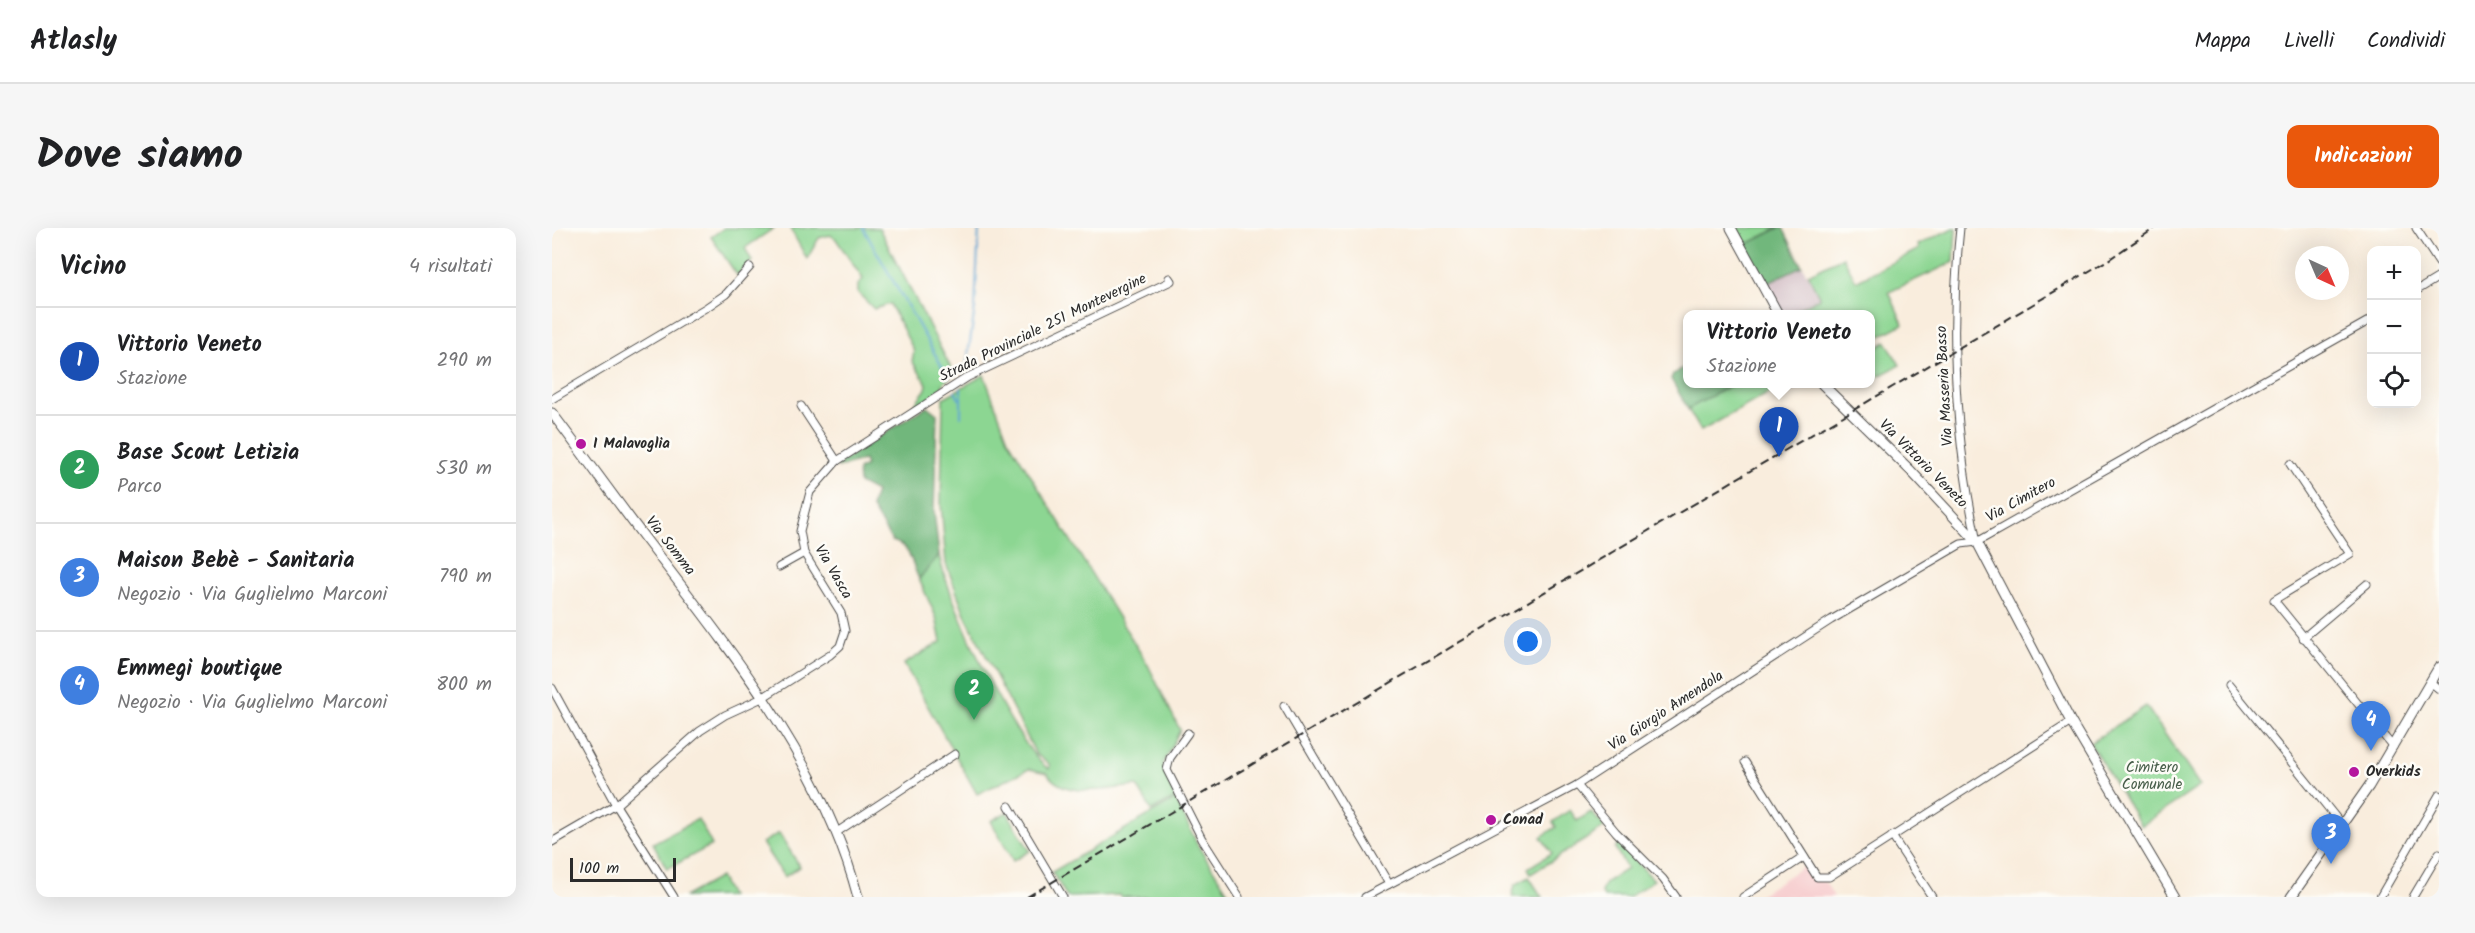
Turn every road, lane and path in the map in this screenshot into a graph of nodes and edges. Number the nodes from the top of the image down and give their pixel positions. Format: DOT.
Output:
graph roads {
  1 [pos="1731,228"];
  2 [pos="1960,228"];
  3 [pos="2416,228"];
  4 [pos="2439,263"];
  5 [pos="750,267"];
  6 [pos="2439,277"];
  7 [pos="1169,278"];
  8 [pos="2421,288"];
  9 [pos="1775,310"];
  10 [pos="2367,322"];
  11 [pos="1826,388"];
  12 [pos="552,399"];
  13 [pos="801,406"];
  14 [pos="552,413"];
  15 [pos="895,423"];
  16 [pos="837,461"];
  17 [pos="2290,464"];
  18 [pos="1977,542"];
  19 [pos="804,553"];
  20 [pos="779,567"];
  21 [pos="2367,584"];
  22 [pos="2303,638"];
  23 [pos="2439,667"];
  24 [pos="2430,681"];
  25 [pos="2229,686"];
  26 [pos="552,688"];
  27 [pos="2439,689"];
  28 [pos="762,698"];
  29 [pos="1284,706"];
  30 [pos="2071,722"];
  31 [pos="1188,733"];
  32 [pos="2392,747"];
  33 [pos="955,754"];
  34 [pos="1745,762"];
  35 [pos="1577,785"];
  36 [pos="2439,795"];
  37 [pos="616,805"];
  38 [pos="1009,806"];
  39 [pos="2342,825"];
  40 [pos="837,832"];
  41 [pos="1892,836"];
  42 [pos="552,842"];
  43 [pos="2439,853"];
  44 [pos="1804,857"];
  45 [pos="1389,884"];
  46 [pos="855,896"];
  47 [pos="674,897"];
  48 [pos="1063,897"];
  49 [pos="1239,897"];
  50 [pos="1365,897"];
  51 [pos="1676,897"];
  52 [pos="1743,897"];
  53 [pos="1932,897"];
  54 [pos="2175,897"];
  55 [pos="2291,897"];
  56 [pos="2380,897"];
  57 [pos="2413,897"];
  1 -- 9 [label="street"];
  2 -- 18 [label="street, Via Masseria Basso"];
  3 -- 4 [label="street"];
  5 -- 12 [label="street"];
  6 -- 8 [label="street"];
  7 -- 15 [label="street, Strada Provinciale 251 Montevergine"];
  10 -- 18 [label="street, Via Cimitero"];
  11 -- 18 [label="street, Via Vittorio Veneto"];
  13 -- 16 [label="street"];
  14 -- 28 [label="street, Via Somma"];
  15 -- 16 [label="street, Via Vasca"];
  16 -- 19 [label="street, Via Vasca"];
  17 -- 22 [label="street"];
  18 -- 30 [label="street, Via Cimitero"];
  18 -- 35 [label="street, Via Giorgio Amendola"];
  19 -- 20 [label="street"];
  19 -- 28 [label="street, Via Vasca"];
  21 -- 22 [label="street"];
  22 -- 32 [label="street"];
  23 -- 24 [label="street"];
  24 -- 27 [label="street"];
  24 -- 32 [label="street"];
  25 -- 39 [label="street"];
  26 -- 37 [label="street"];
  28 -- 37 [label="street, Via Vasca"];
  28 -- 40 [label="street, Via Somma"];
  29 -- 45 [label="street"];
  30 -- 41 [label="street"];
  30 -- 54 [label="street, Via Cimitero"];
  31 -- 49 [label="street"];
  32 -- 39 [label="street"];
  33 -- 40 [label="street"];
  34 -- 44 [label="street"];
  35 -- 45 [label="street, Via Giorgio Amendola"];
  35 -- 51 [label="street"];
  36 -- 56 [label="street"];
  37 -- 42 [label="street, Via Vasca"];
  37 -- 47 [label="street"];
  38 -- 48 [label="street"];
  39 -- 55 [label="street"];
  40 -- 46 [label="street, Via Somma"];
  41 -- 44 [label="street"];
  41 -- 53 [label="street"];
  43 -- 57 [label="street"];
  44 -- 52 [label="street"];
  45 -- 50 [label="street, Via Giorgio Amendola"];
}
